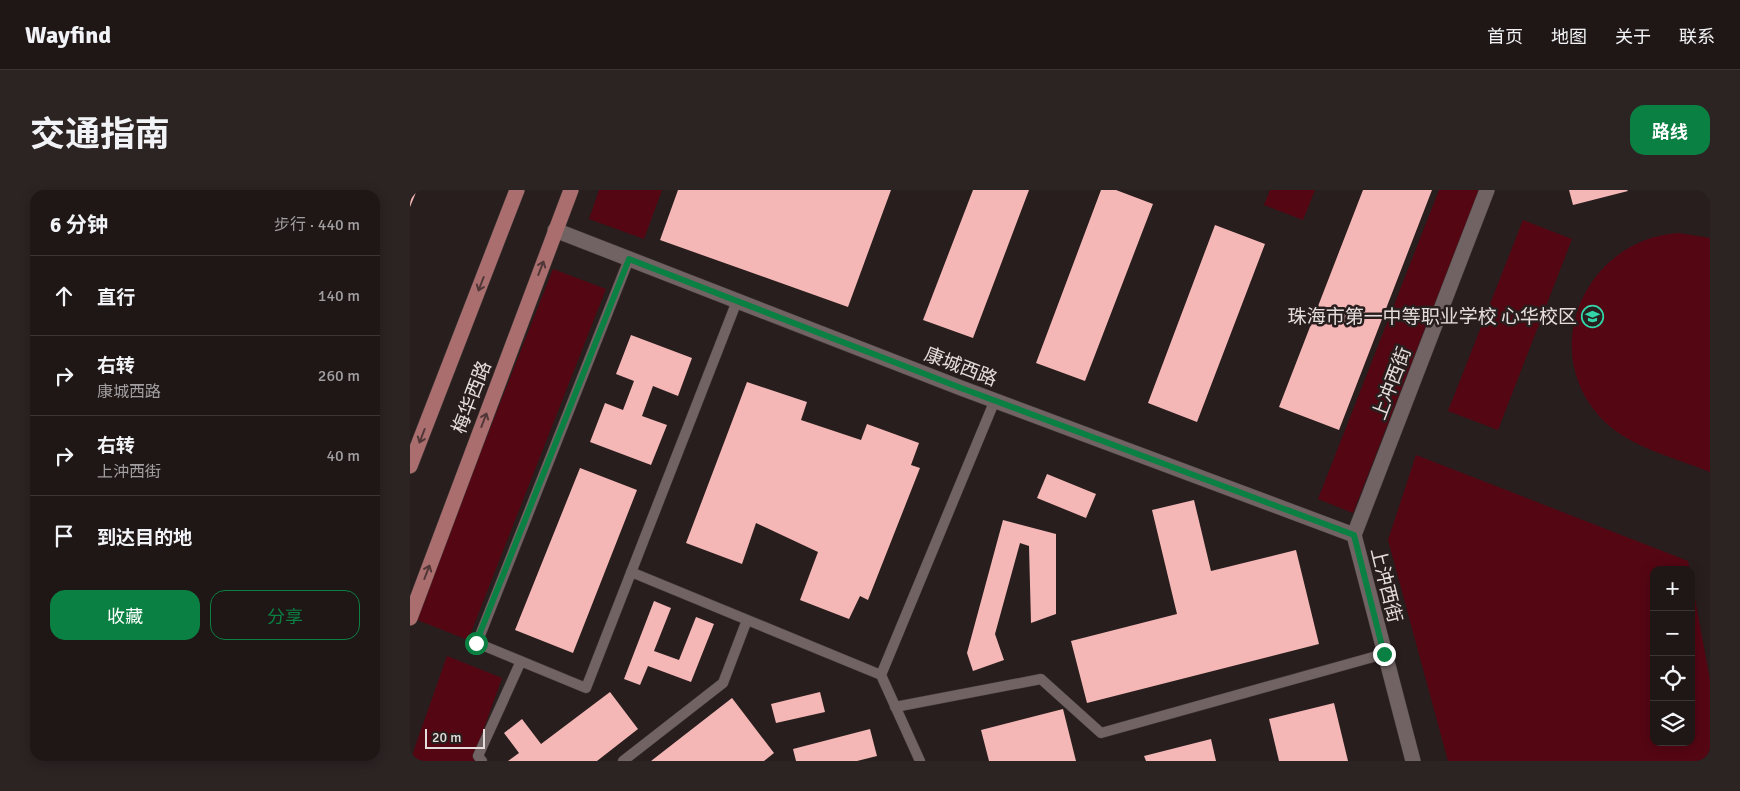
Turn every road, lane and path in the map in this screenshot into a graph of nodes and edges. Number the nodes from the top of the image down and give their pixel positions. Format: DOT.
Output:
graph roads {
  1 [pos="517,190"];
  2 [pos="571,190"];
  3 [pos="1487,190"];
  4 [pos="555,230"];
  5 [pos="629,259"];
  6 [pos="737,301"];
  7 [pos="995,400"];
  8 [pos="410,466"];
  9 [pos="1354,535"];
  10 [pos="631,572"];
  11 [pos="410,618"];
  12 [pos="747,620"];
  13 [pos="1384,654"];
  14 [pos="521,662"];
  15 [pos="881,675"];
  16 [pos="896,707"];
  17 [pos="482,761"];
  18 [pos="623,761"];
  19 [pos="920,761"];
  20 [pos="1413,761"];
  1 -- 8 [label="main road, 梅华西路, one-way"];
  2 -- 4 [label="main road, 梅华西路"];
  3 -- 9 [label="street, 上冲西街"];
  4 -- 5 [label="street, 康城西路"];
  11 -- 4 [label="main road, 梅华西路, one-way"];
  5 -- 6 [label="street, 康城西路"];
  5 -- 14 [label="lane"];
  6 -- 7 [label="street, 康城西路"];
  6 -- 10 [label="lane"];
  7 -- 9 [label="street, 康城西路"];
  7 -- 15 [label="lane"];
  9 -- 13 [label="street, 上沖西街"];
  10 -- 12 [label="lane"];
  10 -- 14 [label="lane"];
  12 -- 15 [label="lane"];
  12 -- 18 [label="lane"];
  13 -- 16 [label="lane"];
  13 -- 20 [label="street, 上沖西街"];
  14 -- 17 [label="lane"];
  15 -- 16 [label="lane"];
  16 -- 19 [label="lane"];
}
